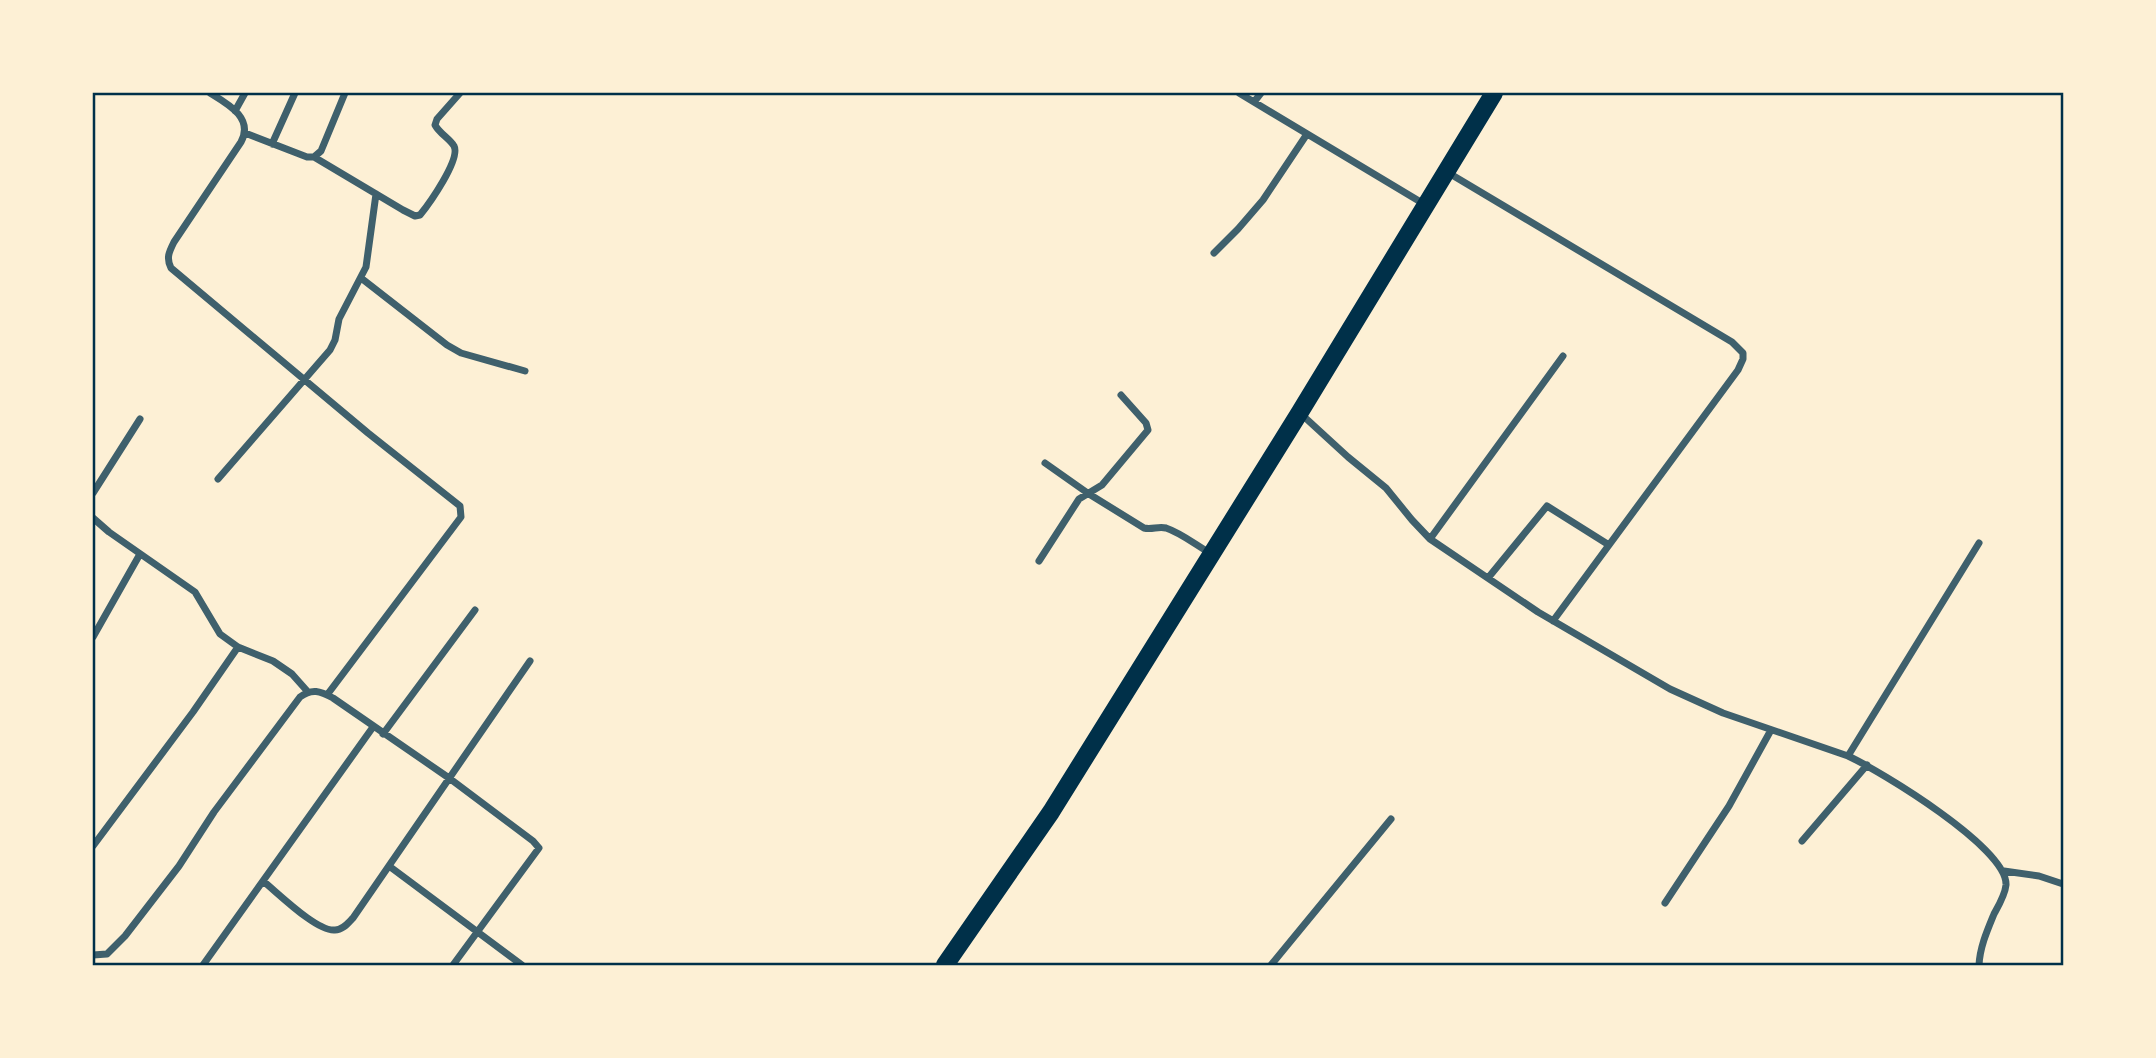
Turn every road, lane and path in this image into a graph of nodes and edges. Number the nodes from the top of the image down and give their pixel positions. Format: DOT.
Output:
graph roads {
  1 [pos="210,93"];
  2 [pos="245,93"];
  3 [pos="295,93"];
  4 [pos="345,93"];
  5 [pos="460,93"];
  6 [pos="1239,93"];
  7 [pos="1261,93"];
  8 [pos="1494,93"];
  9 [pos="1254,102"];
  10 [pos="235,111"];
  11 [pos="245,133"];
  12 [pos="1307,134"];
  13 [pos="272,144"];
  14 [pos="314,157"];
  15 [pos="1447,172"];
  16 [pos="376,194"];
  17 [pos="1426,205"];
  18 [pos="1214,253"];
  19 [pos="361,278"];
  20 [pos="1563,356"];
  21 [pos="525,371"];
  22 [pos="303,379"];
  23 [pos="1121,395"];
  24 [pos="1300,412"];
  25 [pos="140,419"];
  26 [pos="1045,463"];
  27 [pos="218,478"];
  28 [pos="93,493"];
  29 [pos="1088,494"];
  30 [pos="93,518"];
  31 [pos="1430,539"];
  32 [pos="1979,542"];
  33 [pos="1609,545"];
  34 [pos="1211,553"];
  35 [pos="140,554"];
  36 [pos="1039,561"];
  37 [pos="1488,578"];
  38 [pos="475,610"];
  39 [pos="1553,621"];
  40 [pos="93,637"];
  41 [pos="238,647"];
  42 [pos="530,661"];
  43 [pos="308,692"];
  44 [pos="327,695"];
  45 [pos="373,727"];
  46 [pos="1770,730"];
  47 [pos="383,734"];
  48 [pos="1848,756"];
  49 [pos="1867,765"];
  50 [pos="449,778"];
  51 [pos="1391,819"];
  52 [pos="1802,841"];
  53 [pos="93,846"];
  54 [pos="389,866"];
  55 [pos="2004,871"];
  56 [pos="263,881"];
  57 [pos="2063,884"];
  58 [pos="1665,903"];
  59 [pos="478,932"];
  60 [pos="93,955"];
  61 [pos="203,965"];
  62 [pos="453,965"];
  63 [pos="522,965"];
  64 [pos="945,965"];
  65 [pos="1271,965"];
  66 [pos="1979,965"];
  1 -- 10 [label="street"];
  2 -- 10 [label="street"];
  3 -- 13 [label="street"];
  4 -- 14 [label="street"];
  5 -- 16 [label="street"];
  6 -- 9 [label="street"];
  7 -- 9 [label="street"];
  8 -- 15 [label="main road"];
  9 -- 12 [label="street"];
  10 -- 11 [label="street"];
  11 -- 13 [label="street"];
  11 -- 22 [label="street"];
  12 -- 17 [label="street"];
  12 -- 18 [label="street"];
  13 -- 14 [label="street"];
  14 -- 16 [label="street"];
  15 -- 17 [label="main road"];
  15 -- 33 [label="street"];
  16 -- 19 [label="street"];
  17 -- 24 [label="main road"];
  19 -- 21 [label="street"];
  19 -- 22 [label="street"];
  20 -- 31 [label="street"];
  22 -- 27 [label="street"];
  22 -- 44 [label="street"];
  23 -- 29 [label="street"];
  24 -- 31 [label="street"];
  24 -- 34 [label="main road"];
  25 -- 28 [label="street"];
  26 -- 29 [label="street"];
  29 -- 34 [label="street"];
  29 -- 36 [label="street"];
  30 -- 35 [label="street"];
  31 -- 37 [label="street"];
  32 -- 48 [label="street"];
  33 -- 37 [label="street"];
  33 -- 39 [label="street"];
  34 -- 64 [label="main road"];
  35 -- 40 [label="street"];
  35 -- 41 [label="street"];
  37 -- 39 [label="street"];
  38 -- 47 [label="street"];
  39 -- 46 [label="street"];
  41 -- 43 [label="street"];
  41 -- 53 [label="street"];
  42 -- 50 [label="street"];
  43 -- 44 [label="street"];
  43 -- 60 [label="street"];
  44 -- 45 [label="street"];
  45 -- 47 [label="street"];
  45 -- 56 [label="street"];
  46 -- 48 [label="street"];
  46 -- 58 [label="street"];
  47 -- 50 [label="street"];
  48 -- 49 [label="street"];
  49 -- 52 [label="street"];
  49 -- 55 [label="street"];
  50 -- 54 [label="street"];
  50 -- 59 [label="street"];
  51 -- 65 [label="street"];
  54 -- 56 [label="street"];
  54 -- 59 [label="street"];
  55 -- 57 [label="street"];
  55 -- 66 [label="street"];
  56 -- 61 [label="street"];
  59 -- 62 [label="street"];
  59 -- 63 [label="street"];
}
